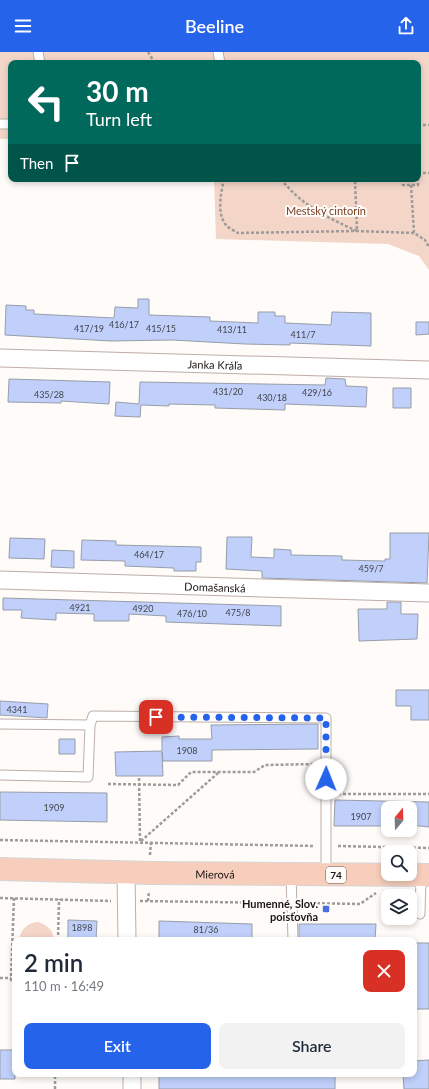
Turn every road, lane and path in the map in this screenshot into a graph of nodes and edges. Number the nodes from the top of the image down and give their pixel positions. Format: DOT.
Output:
graph roads {
  1 [pos="223,182"];
  2 [pos="284,182"];
  3 [pos="355,182"];
  4 [pos="403,182"];
  5 [pos="418,182"];
  6 [pos="411,185"];
  7 [pos="357,231"];
  8 [pos="414,233"];
  9 [pos="429,247"];
  10 [pos="0,358"];
  11 [pos="429,370"];
  12 [pos="0,580"];
  13 [pos="429,593"];
  14 [pos="0,724"];
  15 [pos="90,725"];
  16 [pos="327,764"];
  17 [pos="218,772"];
  18 [pos="0,775"];
  19 [pos="139,778"];
  20 [pos="108,784"];
  21 [pos="139,784"];
  22 [pos="326,794"];
  23 [pos="429,794"];
  24 [pos="0,840"];
  25 [pos="140,842"];
  26 [pos="151,842"];
  27 [pos="326,846"];
  28 [pos="429,848"];
  29 [pos="150,856"];
  30 [pos="0,869"];
  31 [pos="126,873"];
  32 [pos="291,875"];
  33 [pos="425,875"];
  34 [pos="326,876"];
  35 [pos="149,887"];
  36 [pos="377,892"];
  37 [pos="0,898"];
  38 [pos="14,898"];
  39 [pos="59,899"];
  40 [pos="115,901"];
  41 [pos="136,901"];
  42 [pos="148,901"];
  43 [pos="292,903"];
  44 [pos="420,914"];
  45 [pos="13,937"];
  46 [pos="58,937"];
  47 [pos="127,937"];
  48 [pos="293,937"];
  49 [pos="12,951"];
  50 [pos="0,978"];
  51 [pos="11,978"];
  52 [pos="55,1077"];
  53 [pos="132,1077"];
  54 [pos="55,1089"];
  55 [pos="132,1089"];
  1 -- 7 [label="path"];
  2 -- 7 [label="path"];
  3 -- 7 [label="path"];
  4 -- 6 [label="path"];
  5 -- 6 [label="path"];
  6 -- 8 [label="path"];
  7 -- 8 [label="path"];
  8 -- 9 [label="path"];
  10 -- 11 [label="street, Janka Kráľa"];
  12 -- 13 [label="street, Domašanská"];
  14 -- 15 [label="lane"];
  15 -- 16 [label="lane"];
  15 -- 18 [label="lane"];
  16 -- 17 [label="path"];
  16 -- 22 [label="lane"];
  17 -- 21 [label="path"];
  17 -- 25 [label="path"];
  19 -- 21 [label="path"];
  20 -- 21 [label="path"];
  21 -- 25 [label="path"];
  22 -- 23 [label="path"];
  22 -- 27 [label="lane"];
  24 -- 25 [label="path"];
  25 -- 26 [label="path"];
  26 -- 27 [label="path"];
  26 -- 29 [label="path"];
  27 -- 28 [label="path"];
  27 -- 34 [label="lane"];
  30 -- 31 [label="main road, Mierová / 74"];
  31 -- 32 [label="main road, Mierová / 74"];
  31 -- 47 [label="street"];
  32 -- 34 [label="main road, Mierová / 74"];
  32 -- 43 [label="lane"];
  33 -- 34 [label="main road, Mierová / 74"];
  33 -- 44 [label="lane"];
  35 -- 42 [label="path"];
  36 -- 43 [label="path"];
  37 -- 38 [label="path"];
  38 -- 39 [label="path"];
  38 -- 45 [label="path"];
  39 -- 40 [label="path"];
  39 -- 46 [label="path"];
  41 -- 42 [label="path"];
  42 -- 43 [label="path"];
  43 -- 48 [label="lane"];
  49 -- 51 [label="path"];
  50 -- 51 [label="path"];
  52 -- 54 [label="path"];
  53 -- 55 [label="street"];
}
